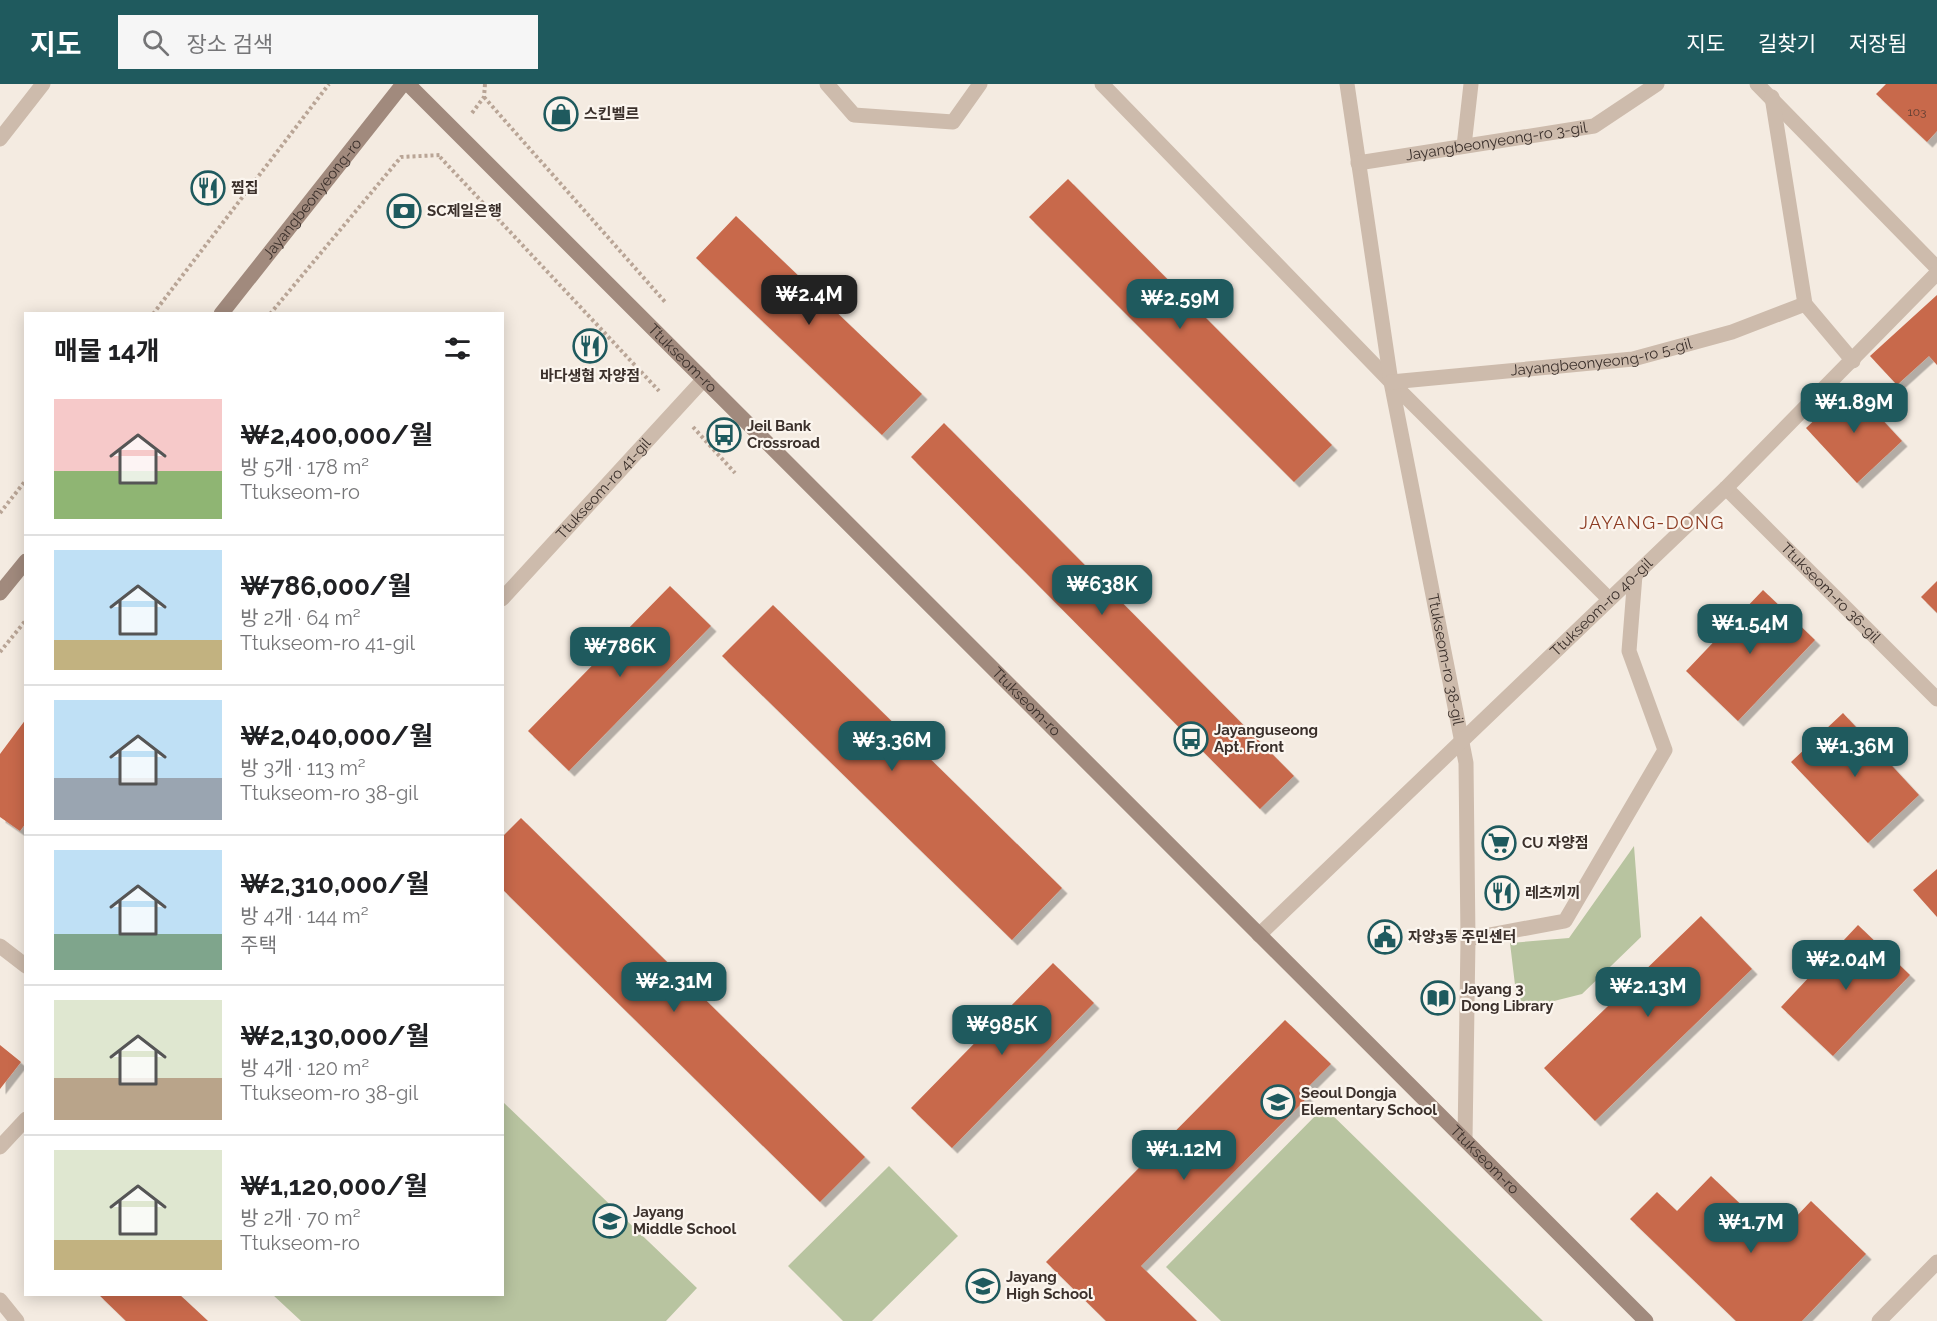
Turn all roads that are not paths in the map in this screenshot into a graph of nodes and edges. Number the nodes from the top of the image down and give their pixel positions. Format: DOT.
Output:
graph roads {
  1 [pos="43,84"];
  2 [pos="402,84"];
  3 [pos="408,84"];
  4 [pos="827,84"];
  5 [pos="980,84"];
  6 [pos="1102,84"];
  7 [pos="1347,84"];
  8 [pos="1471,84"];
  9 [pos="1657,84"];
  10 [pos="1757,84"];
  11 [pos="1772,97"];
  12 [pos="0,139"];
  13 [pos="1464,146"];
  14 [pos="1358,163"];
  15 [pos="1937,268"];
  16 [pos="1937,273"];
  17 [pos="1805,304"];
  18 [pos="223,312"];
  19 [pos="1853,362"];
  20 [pos="704,380"];
  21 [pos="1391,382"];
  22 [pos="1726,488"];
  23 [pos="24,563"];
  24 [pos="1635,575"];
  25 [pos="0,593"];
  26 [pos="504,597"];
  27 [pos="1610,599"];
  28 [pos="1937,699"];
  29 [pos="1461,743"];
  30 [pos="1259,935"];
  31 [pos="1468,939"];
  32 [pos="0,946"];
  33 [pos="24,964"];
  34 [pos="24,1121"];
  35 [pos="1465,1140"];
  36 [pos="0,1147"];
  37 [pos="1937,1262"];
  38 [pos="0,1300"];
  39 [pos="17,1321"];
  40 [pos="1646,1321"];
  41 [pos="1880,1321"];
  1 -- 12 [label="street"];
  2 -- 18 [label="main road, Jayangbeonyeong-ro"];
  3 -- 20 [label="main road, Ttukseom-ro"];
  4 -- 5 [label="street"];
  6 -- 21 [label="street"];
  7 -- 14 [label="street"];
  8 -- 13 [label="street"];
  9 -- 13 [label="street, Jayangbeonyeong-ro 3-gil"];
  10 -- 11 [label="street"];
  11 -- 15 [label="street"];
  11 -- 17 [label="street"];
  13 -- 14 [label="street, Jayangbeonyeong-ro 3-gil"];
  14 -- 21 [label="street"];
  16 -- 19 [label="street, Ttukseom-ro 40-gil"];
  17 -- 19 [label="street"];
  17 -- 21 [label="street, Jayangbeonyeong-ro 5-gil"];
  19 -- 22 [label="street, Ttukseom-ro 40-gil"];
  20 -- 26 [label="street, Ttukseom-ro 41-gil"];
  20 -- 30 [label="main road, Ttukseom-ro"];
  21 -- 27 [label="street"];
  21 -- 29 [label="street, Ttukseom-ro 38-gil"];
  22 -- 24 [label="street, Ttukseom-ro 40-gil"];
  22 -- 28 [label="street, Ttukseom-ro 36-gil"];
  23 -- 25 [label="main road"];
  24 -- 27 [label="street, Ttukseom-ro 40-gil"];
  24 -- 31 [label="street"];
  27 -- 29 [label="street, Ttukseom-ro 40-gil"];
  29 -- 30 [label="street, Ttukseom-ro 40-gil"];
  29 -- 31 [label="street, Ttukseom-ro 38-gil"];
  30 -- 35 [label="main road, Ttukseom-ro"];
  31 -- 35 [label="street, Ttukseom-ro 38-gil"];
  32 -- 33 [label="street"];
  34 -- 36 [label="street"];
  35 -- 40 [label="main road, Ttukseom-ro"];
  37 -- 41 [label="street"];
  38 -- 39 [label="street"];
}
